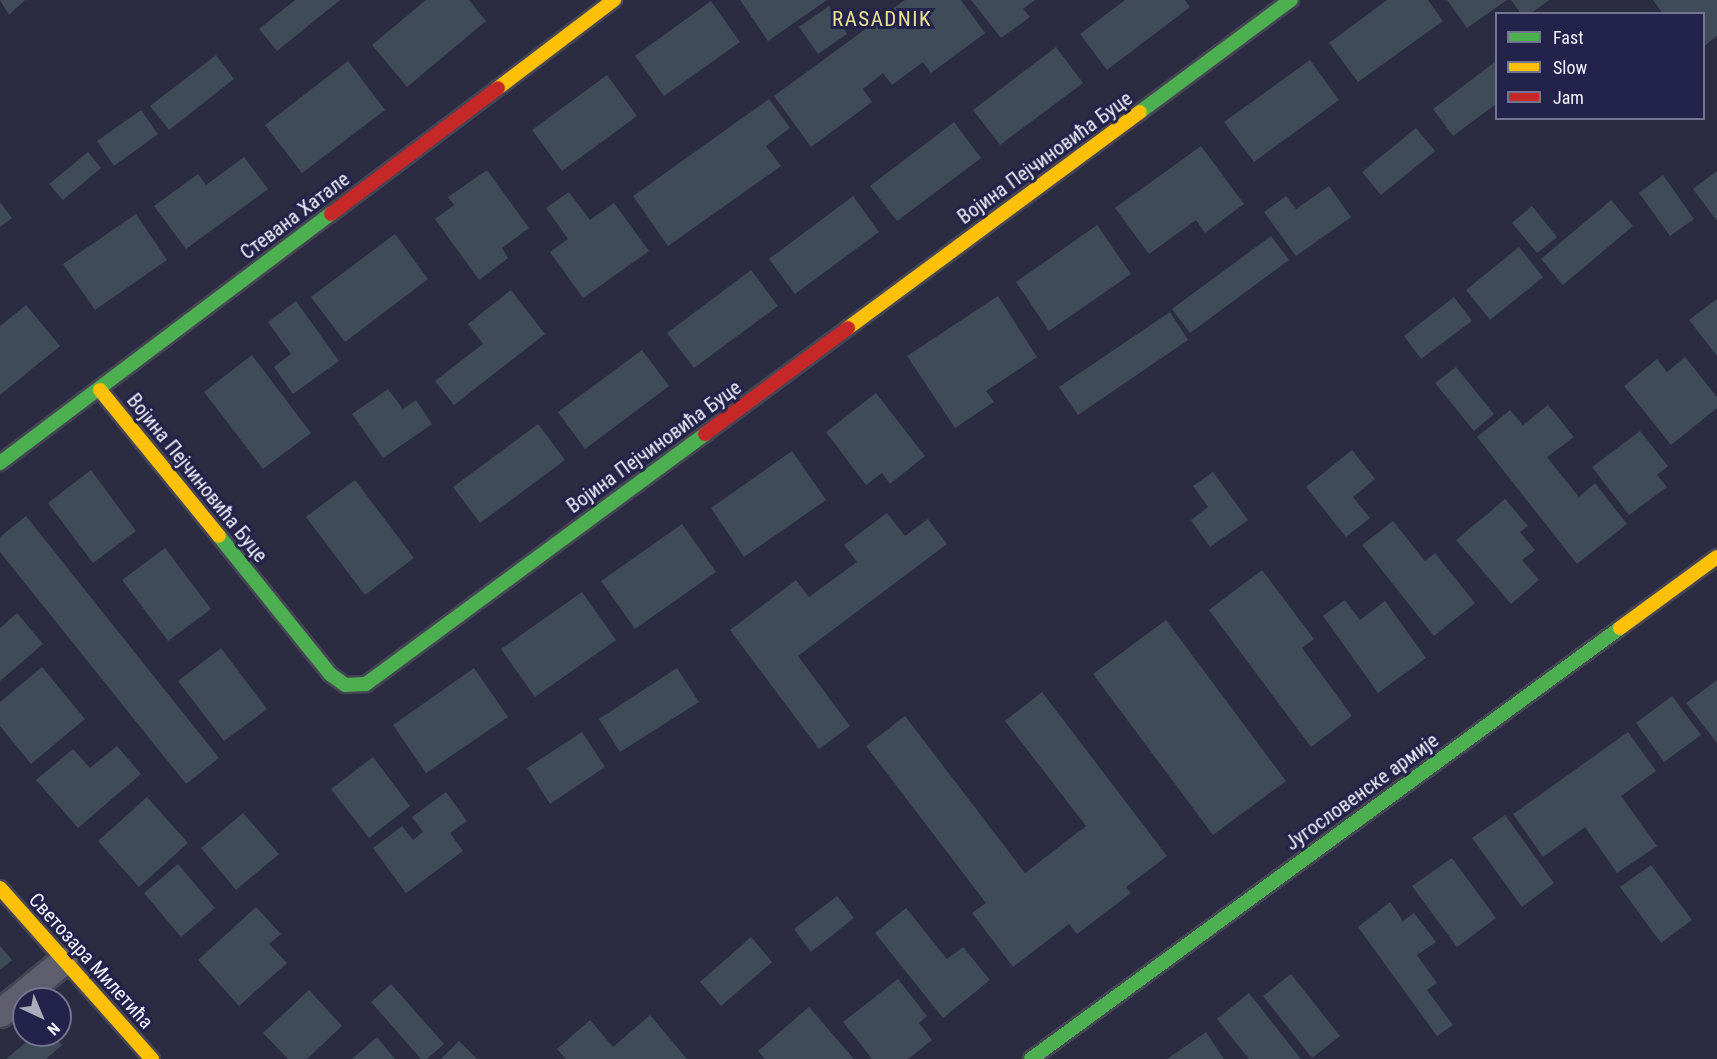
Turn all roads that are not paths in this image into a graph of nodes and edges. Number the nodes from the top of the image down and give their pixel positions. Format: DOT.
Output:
graph roads {
  1 [pos="614,0"];
  2 [pos="1291,0"];
  3 [pos="100,390"];
  4 [pos="0,464"];
  5 [pos="1717,557"];
  6 [pos="0,888"];
  7 [pos="63,961"];
  8 [pos="0,1013"];
  9 [pos="152,1059"];
  10 [pos="1031,1059"];
  1 -- 3 [label="street, Стевана Хатале"];
  2 -- 3 [label="street, Војина Пејчиновића Буце"];
  3 -- 4 [label="street, Стевана Хатале"];
  5 -- 10 [label="street, Југословенске армије"];
  6 -- 7 [label="street, Светозара Милетића"];
  7 -- 8 [label="street"];
  7 -- 9 [label="street, Светозара Милетића"];
}
